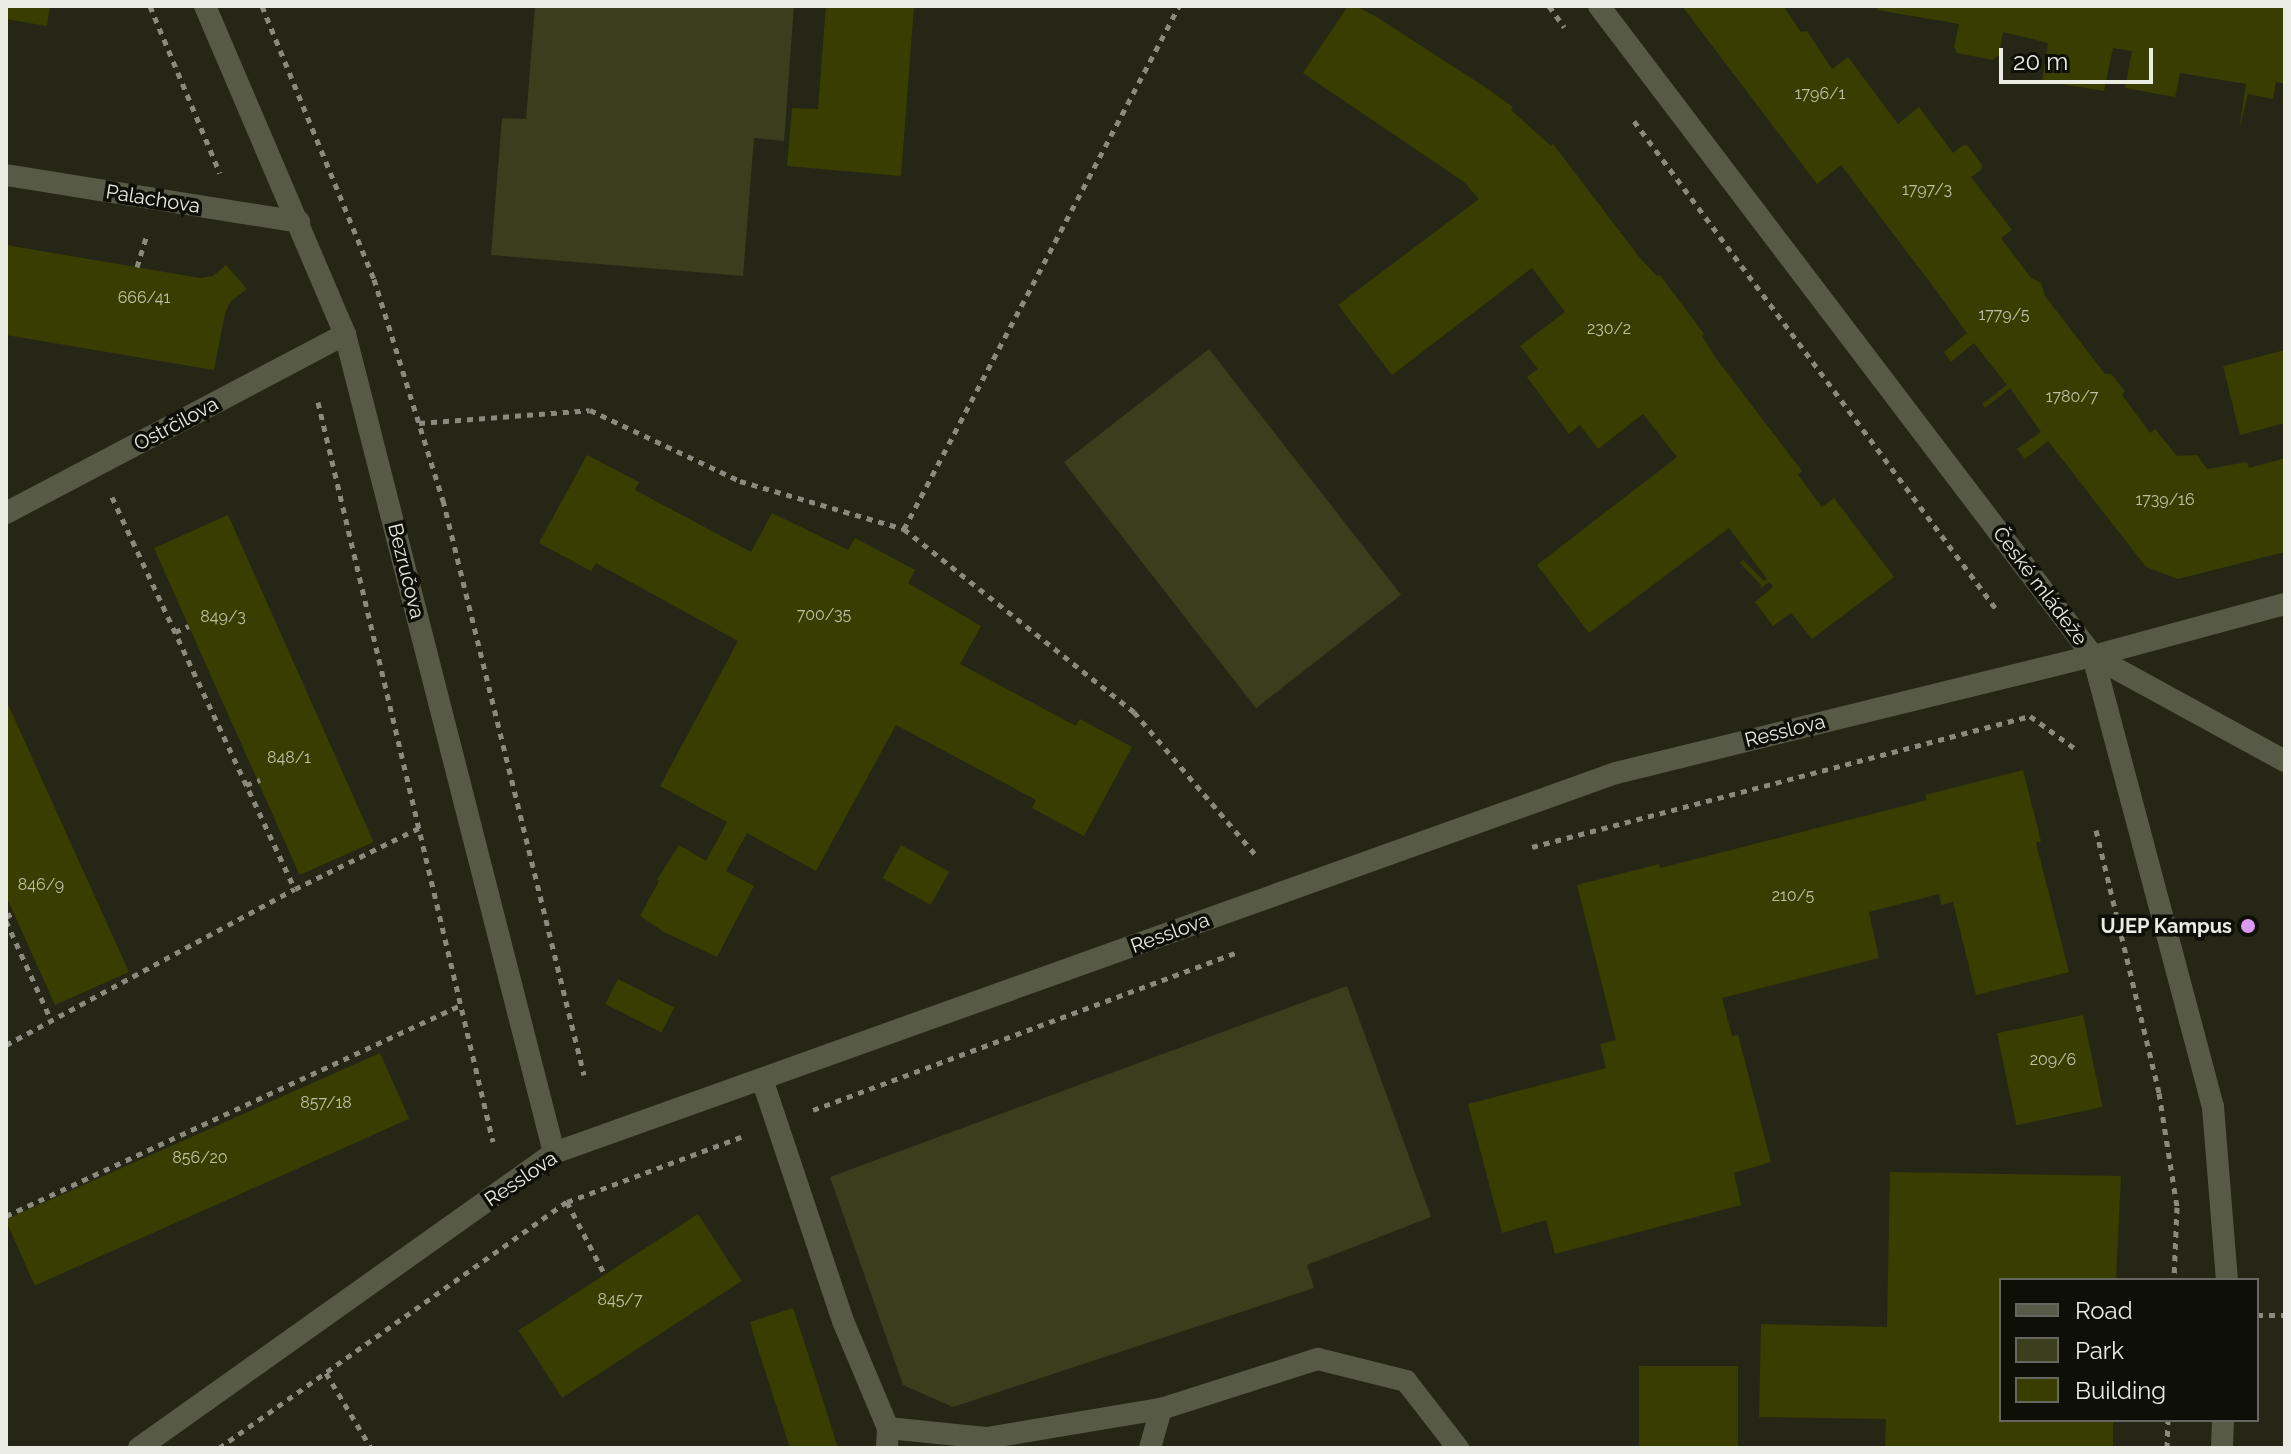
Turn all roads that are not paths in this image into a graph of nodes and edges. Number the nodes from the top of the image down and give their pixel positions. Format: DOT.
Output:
graph roads {
  1 [pos="205,6"];
  2 [pos="1599,6"];
  3 [pos="6,175"];
  4 [pos="299,222"];
  5 [pos="345,334"];
  6 [pos="6,513"];
  7 [pos="2285,604"];
  8 [pos="2093,656"];
  9 [pos="2285,761"];
  10 [pos="762,1079"];
  11 [pos="554,1153"];
  12 [pos="2227,1278"];
  13 [pos="1161,1409"];
  14 [pos="2223,1422"];
  15 [pos="888,1438"];
  16 [pos="139,1448"];
  17 [pos="1150,1448"];
  18 [pos="1458,1448"];
  19 [pos="2222,1448"];
  1 -- 4 [label="street, Bezručova"];
  2 -- 8 [label="street, České mládeže"];
  3 -- 4 [label="street, Palachova"];
  4 -- 5 [label="street, Bezručova"];
  5 -- 6 [label="street, Ostrčilova"];
  5 -- 11 [label="street, Bezručova"];
  7 -- 8 [label="street, Resslova"];
  8 -- 9 [label="street"];
  8 -- 10 [label="street, Resslova"];
  8 -- 12 [label="street, České mládeže"];
  10 -- 11 [label="street, Resslova"];
  10 -- 15 [label="street"];
  11 -- 16 [label="street, Resslova"];
  13 -- 15 [label="street"];
  13 -- 17 [label="street"];
  13 -- 18 [label="street"];
  14 -- 19 [label="street"];
}
